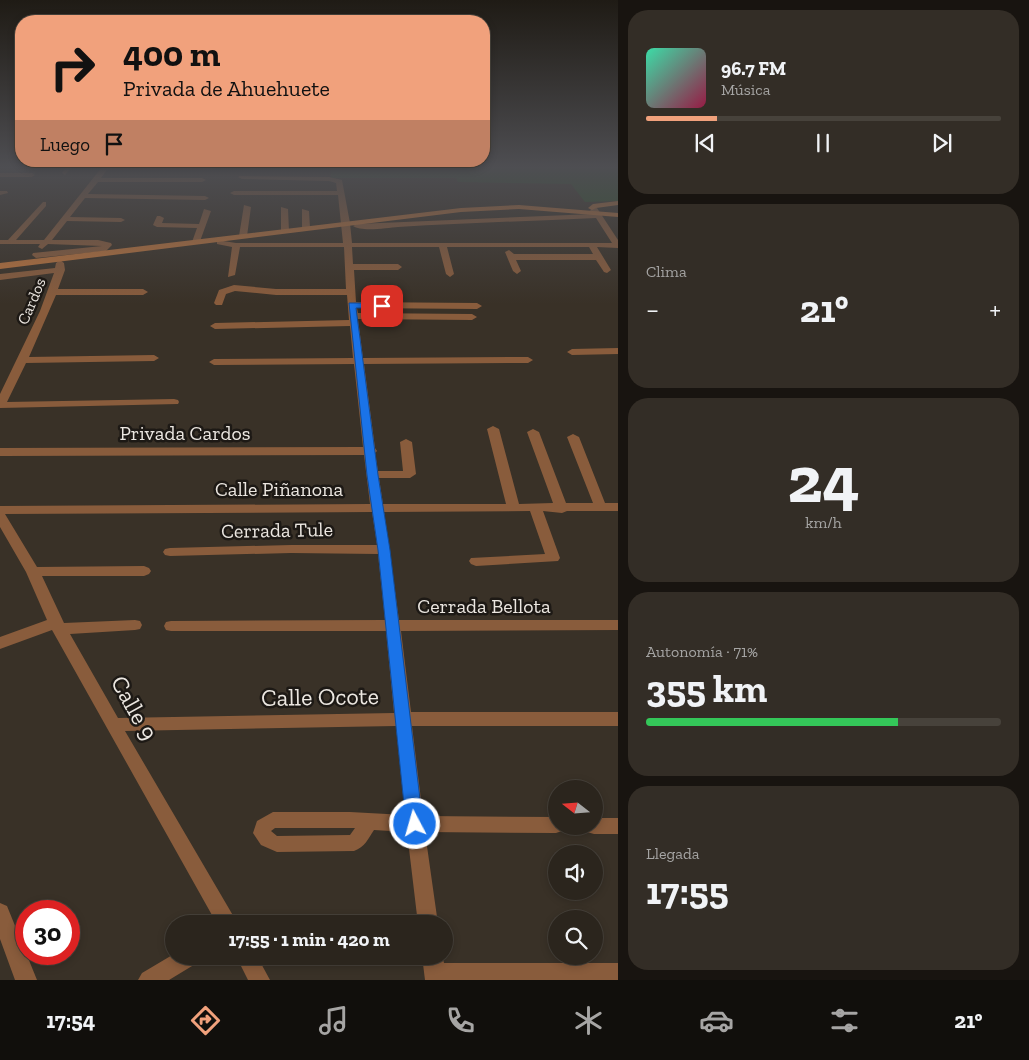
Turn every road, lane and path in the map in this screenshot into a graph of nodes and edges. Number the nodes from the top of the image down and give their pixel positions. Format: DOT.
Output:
graph roads {
  1 [pos="596,212"];
  2 [pos="35,213"];
  3 [pos="69,213"];
  4 [pos="206,213"];
  5 [pos="246,213"];
  6 [pos="284,213"];
  7 [pos="306,213"];
  8 [pos="346,213"];
  9 [pos="491,213"];
  10 [pos="588,213"];
  11 [pos="601,213"];
  12 [pos="618,215"];
  13 [pos="160,218"];
  14 [pos="64,219"];
  15 [pos="121,220"];
  16 [pos="350,225"];
  17 [pos="202,226"];
  18 [pos="306,228"];
  19 [pos="285,231"];
  20 [pos="243,236"];
  21 [pos="0,242"];
  22 [pos="10,242"];
  23 [pos="46,242"];
  24 [pos="196,242"];
  25 [pos="220,242"];
  26 [pos="236,245"];
  27 [pos="442,245"];
  28 [pos="506,245"];
  29 [pos="590,245"];
  30 [pos="617,245"];
  31 [pos="347,246"];
  32 [pos="512,257"];
  33 [pos="598,257"];
  34 [pos="35,259"];
  35 [pos="0,266"];
  36 [pos="61,267"];
  37 [pos="349,267"];
  38 [pos="398,267"];
  39 [pos="0,270"];
  40 [pos="607,270"];
  41 [pos="518,271"];
  42 [pos="450,274"];
  43 [pos="231,275"];
  44 [pos="0,277"];
  45 [pos="52,292"];
  46 [pos="143,292"];
  47 [pos="219,303"];
  48 [pos="477,306"];
  49 [pos="352,309"];
  50 [pos="472,317"];
  51 [pos="215,326"];
  52 [pos="618,351"];
  53 [pos="572,352"];
  54 [pos="154,358"];
  55 [pos="22,360"];
  56 [pos="359,360"];
  57 [pos="528,360"];
  58 [pos="214,362"];
  59 [pos="174,402"];
  60 [pos="0,405"];
  61 [pos="493,429"];
  62 [pos="533,432"];
  63 [pos="573,437"];
  64 [pos="406,442"];
  65 [pos="0,452"];
  66 [pos="371,452"];
  67 [pos="372,475"];
  68 [pos="379,508"];
  69 [pos="514,508"];
  70 [pos="535,508"];
  71 [pos="601,508"];
  72 [pos="618,508"];
  73 [pos="562,509"];
  74 [pos="0,510"];
  75 [pos="0,516"];
  76 [pos="384,550"];
  77 [pos="170,552"];
  78 [pos="476,561"];
  79 [pos="33,572"];
  80 [pos="144,572"];
  81 [pos="134,625"];
  82 [pos="618,625"];
  83 [pos="58,626"];
  84 [pos="172,626"];
  85 [pos="393,626"];
  86 [pos="0,643"];
  87 [pos="404,719"];
  88 [pos="618,719"];
  89 [pos="112,725"];
  90 [pos="368,822"];
  91 [pos="415,824"];
  92 [pos="548,825"];
  93 [pos="603,826"];
  94 [pos="618,826"];
  95 [pos="0,913"];
  96 [pos="223,915"];
  97 [pos="427,915"];
  98 [pos="175,965"];
  99 [pos="251,965"];
  100 [pos="434,970"];
  101 [pos="618,973"];
  102 [pos="26,980"];
  103 [pos="149,980"];
  104 [pos="260,980"];
  1 -- 30 [label="street"];
  2 -- 22 [label="street"];
  3 -- 14 [label="street"];
  4 -- 17 [label="street"];
  5 -- 20 [label="street"];
  6 -- 19 [label="street"];
  7 -- 18 [label="street"];
  8 -- 16 [label="street"];
  9 -- 16 [label="main road"];
  10 -- 16 [label="street"];
  11 -- 12 [label="main road"];
  13 -- 17 [label="street"];
  14 -- 15 [label="street"];
  14 -- 23 [label="street"];
  16 -- 18 [label="main road"];
  16 -- 25 [label="main road"];
  16 -- 31 [label="street"];
  17 -- 24 [label="street"];
  18 -- 19 [label="main road"];
  19 -- 20 [label="main road"];
  20 -- 24 [label="main road"];
  21 -- 22 [label="street"];
  22 -- 23 [label="street"];
  23 -- 34 [label="street"];
  23 -- 34 [label="street"];
  24 -- 34 [label="main road"];
  25 -- 26 [label="street"];
  25 -- 36 [label="main road"];
  26 -- 31 [label="street"];
  26 -- 43 [label="street"];
  27 -- 28 [label="street"];
  27 -- 31 [label="street"];
  27 -- 42 [label="street"];
  28 -- 29 [label="street"];
  28 -- 32 [label="street"];
  29 -- 30 [label="street"];
  29 -- 33 [label="street"];
  31 -- 37 [label="street"];
  32 -- 33 [label="street"];
  32 -- 41 [label="street"];
  33 -- 40 [label="street"];
  34 -- 35 [label="main road"];
  36 -- 39 [label="main road"];
  36 -- 44 [label="street"];
  36 -- 45 [label="street, Cardos"];
  37 -- 38 [label="street"];
  37 -- 49 [label="street"];
  45 -- 46 [label="street"];
  45 -- 55 [label="street, Cardos"];
  47 -- 49 [label="street"];
  48 -- 49 [label="street"];
  49 -- 50 [label="street"];
  49 -- 51 [label="street"];
  49 -- 56 [label="street"];
  52 -- 53 [label="street"];
  54 -- 55 [label="street"];
  55 -- 60 [label="street, Cardos"];
  56 -- 57 [label="street"];
  56 -- 58 [label="street"];
  56 -- 66 [label="street"];
  59 -- 60 [label="street"];
  61 -- 69 [label="street"];
  62 -- 73 [label="street"];
  63 -- 71 [label="street"];
  64 -- 67 [label="street"];
  65 -- 66 [label="street, Privada Cardos"];
  66 -- 67 [label="street"];
  67 -- 68 [label="street"];
  68 -- 69 [label="street, Calle Piñanona"];
  68 -- 74 [label="street, Calle Piñanona"];
  68 -- 76 [label="street"];
  69 -- 70 [label="street, Calle Piñanona"];
  70 -- 73 [label="street, Calle Piñanona"];
  70 -- 78 [label="street"];
  71 -- 72 [label="street, Calle Piñanona"];
  71 -- 73 [label="street, Calle Piñanona"];
  75 -- 79 [label="street, Calle 9"];
  76 -- 77 [label="street, Cerrada Tule"];
  76 -- 85 [label="street"];
  79 -- 80 [label="street"];
  79 -- 83 [label="street, Calle 9"];
  81 -- 83 [label="street"];
  82 -- 85 [label="street, Cerrada Bellota"];
  83 -- 86 [label="street"];
  83 -- 89 [label="street, Calle 9"];
  84 -- 85 [label="street, Cerrada Bellota"];
  85 -- 87 [label="street"];
  87 -- 88 [label="street, Calle Ocote"];
  87 -- 89 [label="street, Calle Ocote"];
  87 -- 91 [label="street"];
  89 -- 96 [label="street, Calle 9"];
  90 -- 90 [label="street"];
  90 -- 91 [label="street"];
  91 -- 92 [label="street"];
  91 -- 97 [label="street"];
  93 -- 94 [label="street"];
  95 -- 102 [label="street"];
  98 -- 103 [label="street"];
  99 -- 104 [label="street"];
  100 -- 101 [label="street"];
}
